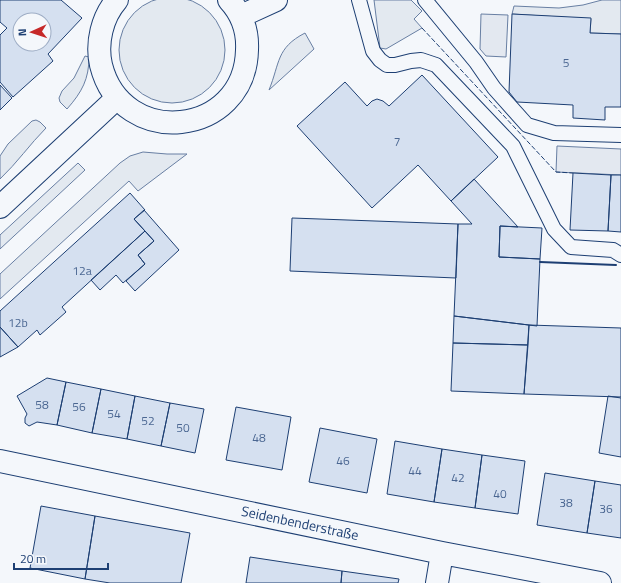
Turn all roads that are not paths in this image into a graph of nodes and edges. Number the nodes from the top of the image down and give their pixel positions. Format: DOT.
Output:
graph roads {
  1 [pos="117,0"];
  2 [pos="276,0"];
  3 [pos="359,0"];
  4 [pos="425,0"];
  5 [pos="235,8"];
  6 [pos="117,98"];
  7 [pos="621,135"];
  8 [pos="0,207"];
  9 [pos="621,255"];
  10 [pos="0,461"];
  11 [pos="442,553"];
  12 [pos="437,583"];
  13 [pos="600,583"];
  1 -- 6 [label="street"];
  2 -- 5 [label="street"];
  3 -- 9 [label="lane"];
  4 -- 7 [label="lane"];
  5 -- 6 [label="street"];
  6 -- 8 [label="street"];
  10 -- 11 [label="street, Seidenbenderstraße"];
  11 -- 12 [label="street"];
  11 -- 13 [label="street, Seidenbenderstraße"];
}
